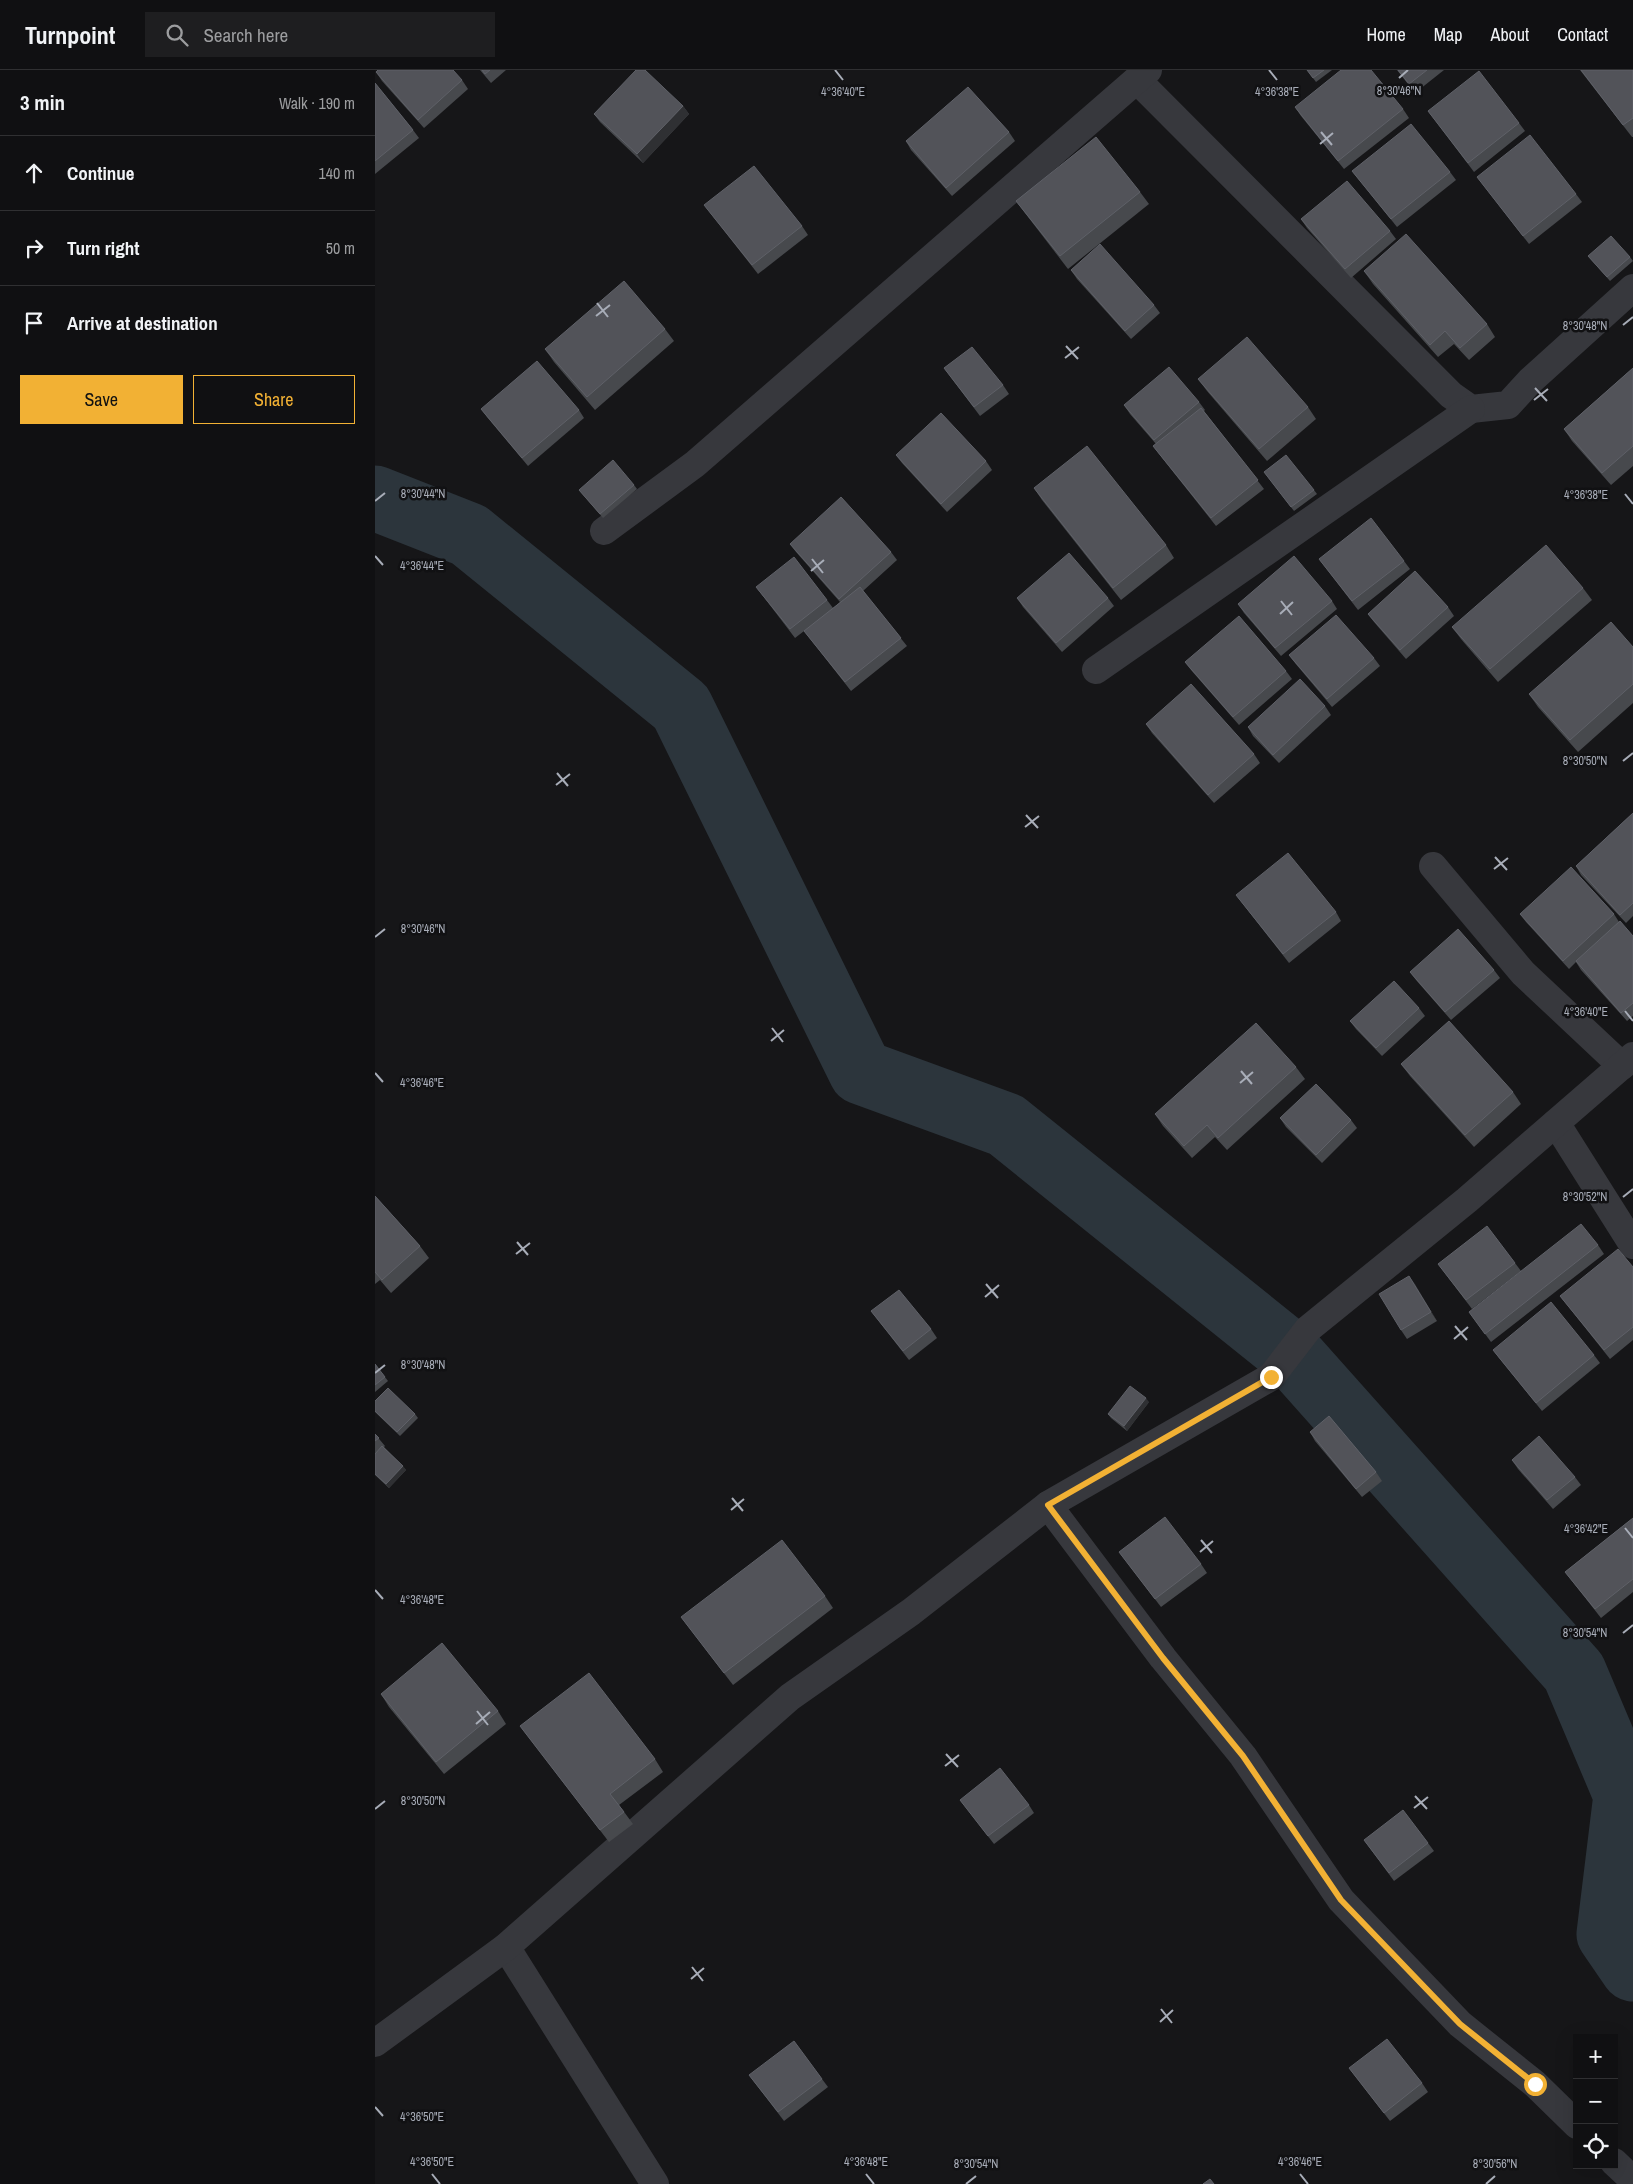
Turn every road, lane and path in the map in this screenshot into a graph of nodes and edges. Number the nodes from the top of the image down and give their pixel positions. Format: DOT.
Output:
graph roads {
  1 [pos="1142,75"];
  2 [pos="1633,288"];
  3 [pos="1471,409"];
  4 [pos="604,531"];
  5 [pos="1096,670"];
  6 [pos="1433,866"];
  7 [pos="1627,1061"];
  8 [pos="1556,1123"];
  9 [pos="1633,1244"];
  10 [pos="1048,1505"];
  11 [pos="506,1947"];
  12 [pos="375,2043"];
  13 [pos="1576,2124"];
  14 [pos="1618,2166"];
  15 [pos="1633,2180"];
  16 [pos="655,2184"];
  1 -- 3 [label="street"];
  1 -- 4 [label="street"];
  2 -- 3 [label="street"];
  3 -- 5 [label="street"];
  6 -- 7 [label="street"];
  7 -- 8 [label="street"];
  8 -- 9 [label="street"];
  8 -- 10 [label="street"];
  10 -- 11 [label="street"];
  10 -- 13 [label="street"];
  11 -- 12 [label="street"];
  11 -- 16 [label="street"];
  14 -- 15 [label="street"];
}
